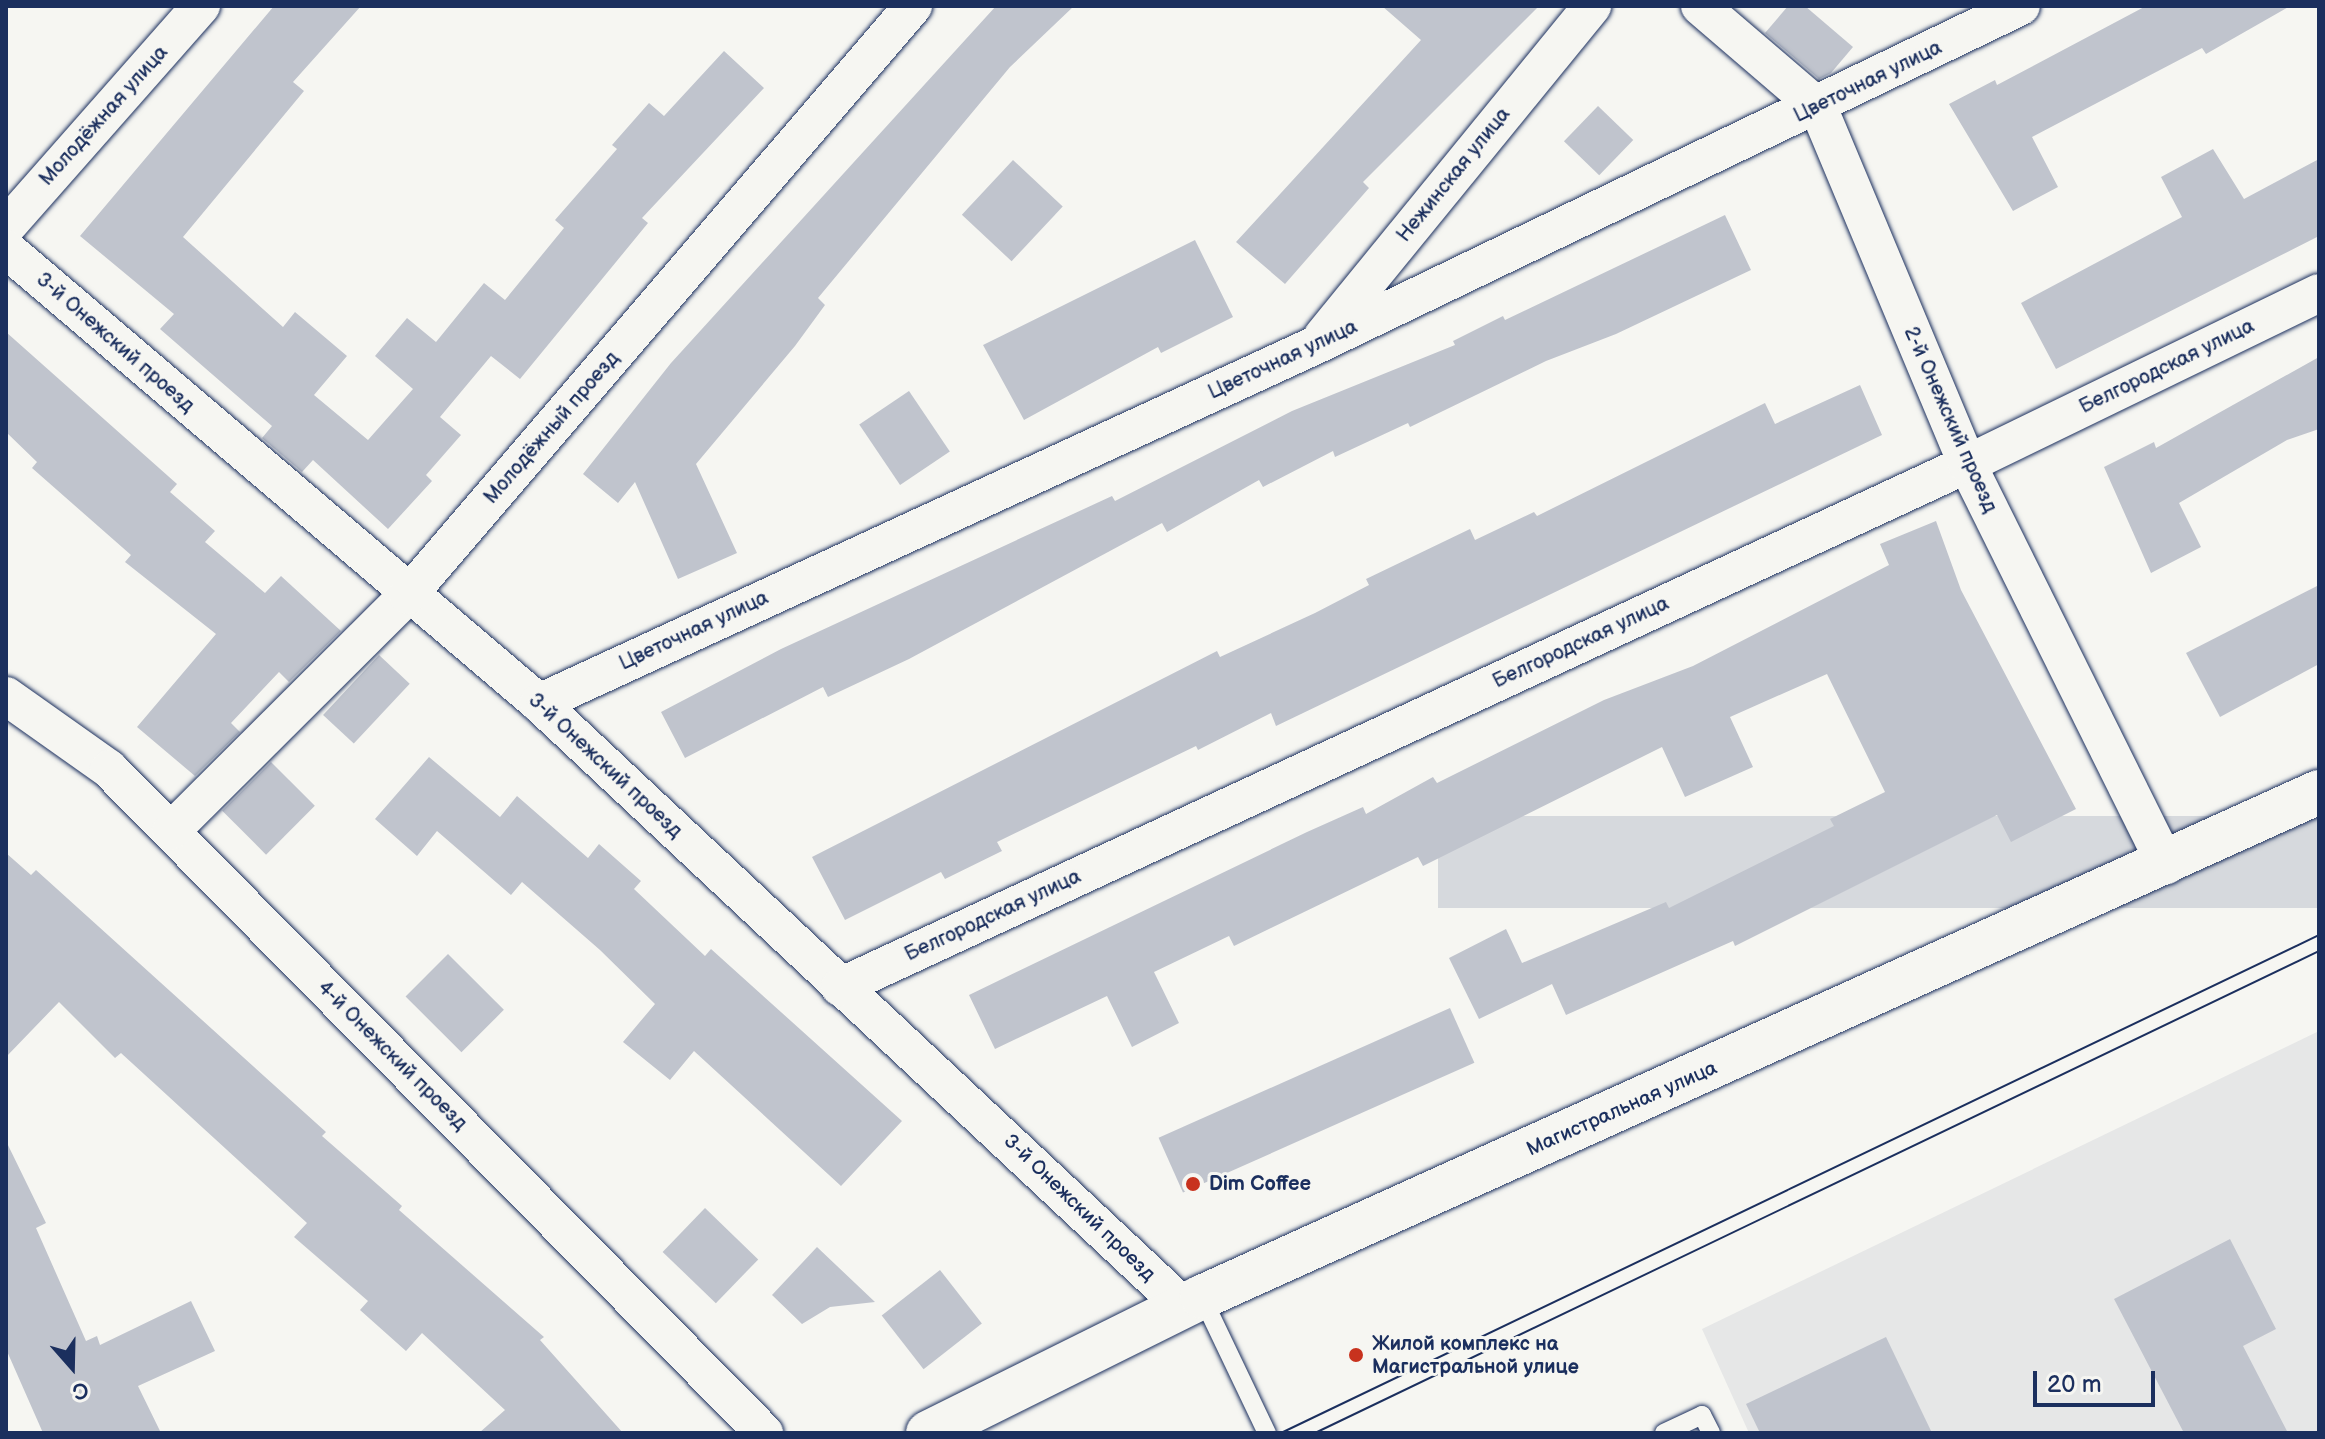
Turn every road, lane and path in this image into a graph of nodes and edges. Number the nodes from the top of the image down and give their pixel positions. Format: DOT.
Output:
graph roads {
  1 [pos="201,6"];
  2 [pos="913,6"];
  3 [pos="1592,6"];
  4 [pos="1700,6"];
  5 [pos="2021,6"];
  6 [pos="1818,107"];
  7 [pos="6,227"];
  8 [pos="6,249"];
  9 [pos="2319,293"];
  10 [pos="1316,345"];
  11 [pos="1967,464"];
  12 [pos="408,595"];
  13 [pos="6,696"];
  14 [pos="539,703"];
  15 [pos="2319,792"];
  16 [pos="171,831"];
  17 [pos="2166,865"];
  18 [pos="840,987"];
  19 [pos="1193,1302"];
  20 [pos="764,1433"];
  21 [pos="928,1433"];
  22 [pos="1267,1433"];
  23 [pos="1664,1433"];
  24 [pos="1711,1433"];
  1 -- 7 [label="street, Молодёжная улица"];
  2 -- 12 [label="street, Молодёжный проезд"];
  3 -- 10 [label="street, Нежинская улица"];
  4 -- 6 [label="street, 2-й Онежский проезд"];
  5 -- 6 [label="street, Цветочная улица"];
  6 -- 10 [label="street, Цветочная улица"];
  6 -- 11 [label="street, 2-й Онежский проезд"];
  8 -- 12 [label="street, 3-й Онежский проезд"];
  9 -- 11 [label="street, Белгородская улица"];
  10 -- 14 [label="street, Цветочная улица"];
  11 -- 17 [label="street, 2-й Онежский проезд"];
  11 -- 18 [label="street, Белгородская улица"];
  12 -- 14 [label="street, 3-й Онежский проезд"];
  12 -- 16 [label="street, Молодёжный проезд"];
  13 -- 16 [label="street, 4-й Онежский проезд"];
  14 -- 18 [label="street, 3-й Онежский проезд"];
  15 -- 17 [label="street, Магистральная улица"];
  16 -- 20 [label="street, 4-й Онежский проезд"];
  17 -- 19 [label="street, Магистральная улица"];
  18 -- 19 [label="street, 3-й Онежский проезд"];
  19 -- 21 [label="street, Магистральная улица"];
  19 -- 22 [label="lane"];
  23 -- 24 [label="lane"];
}
